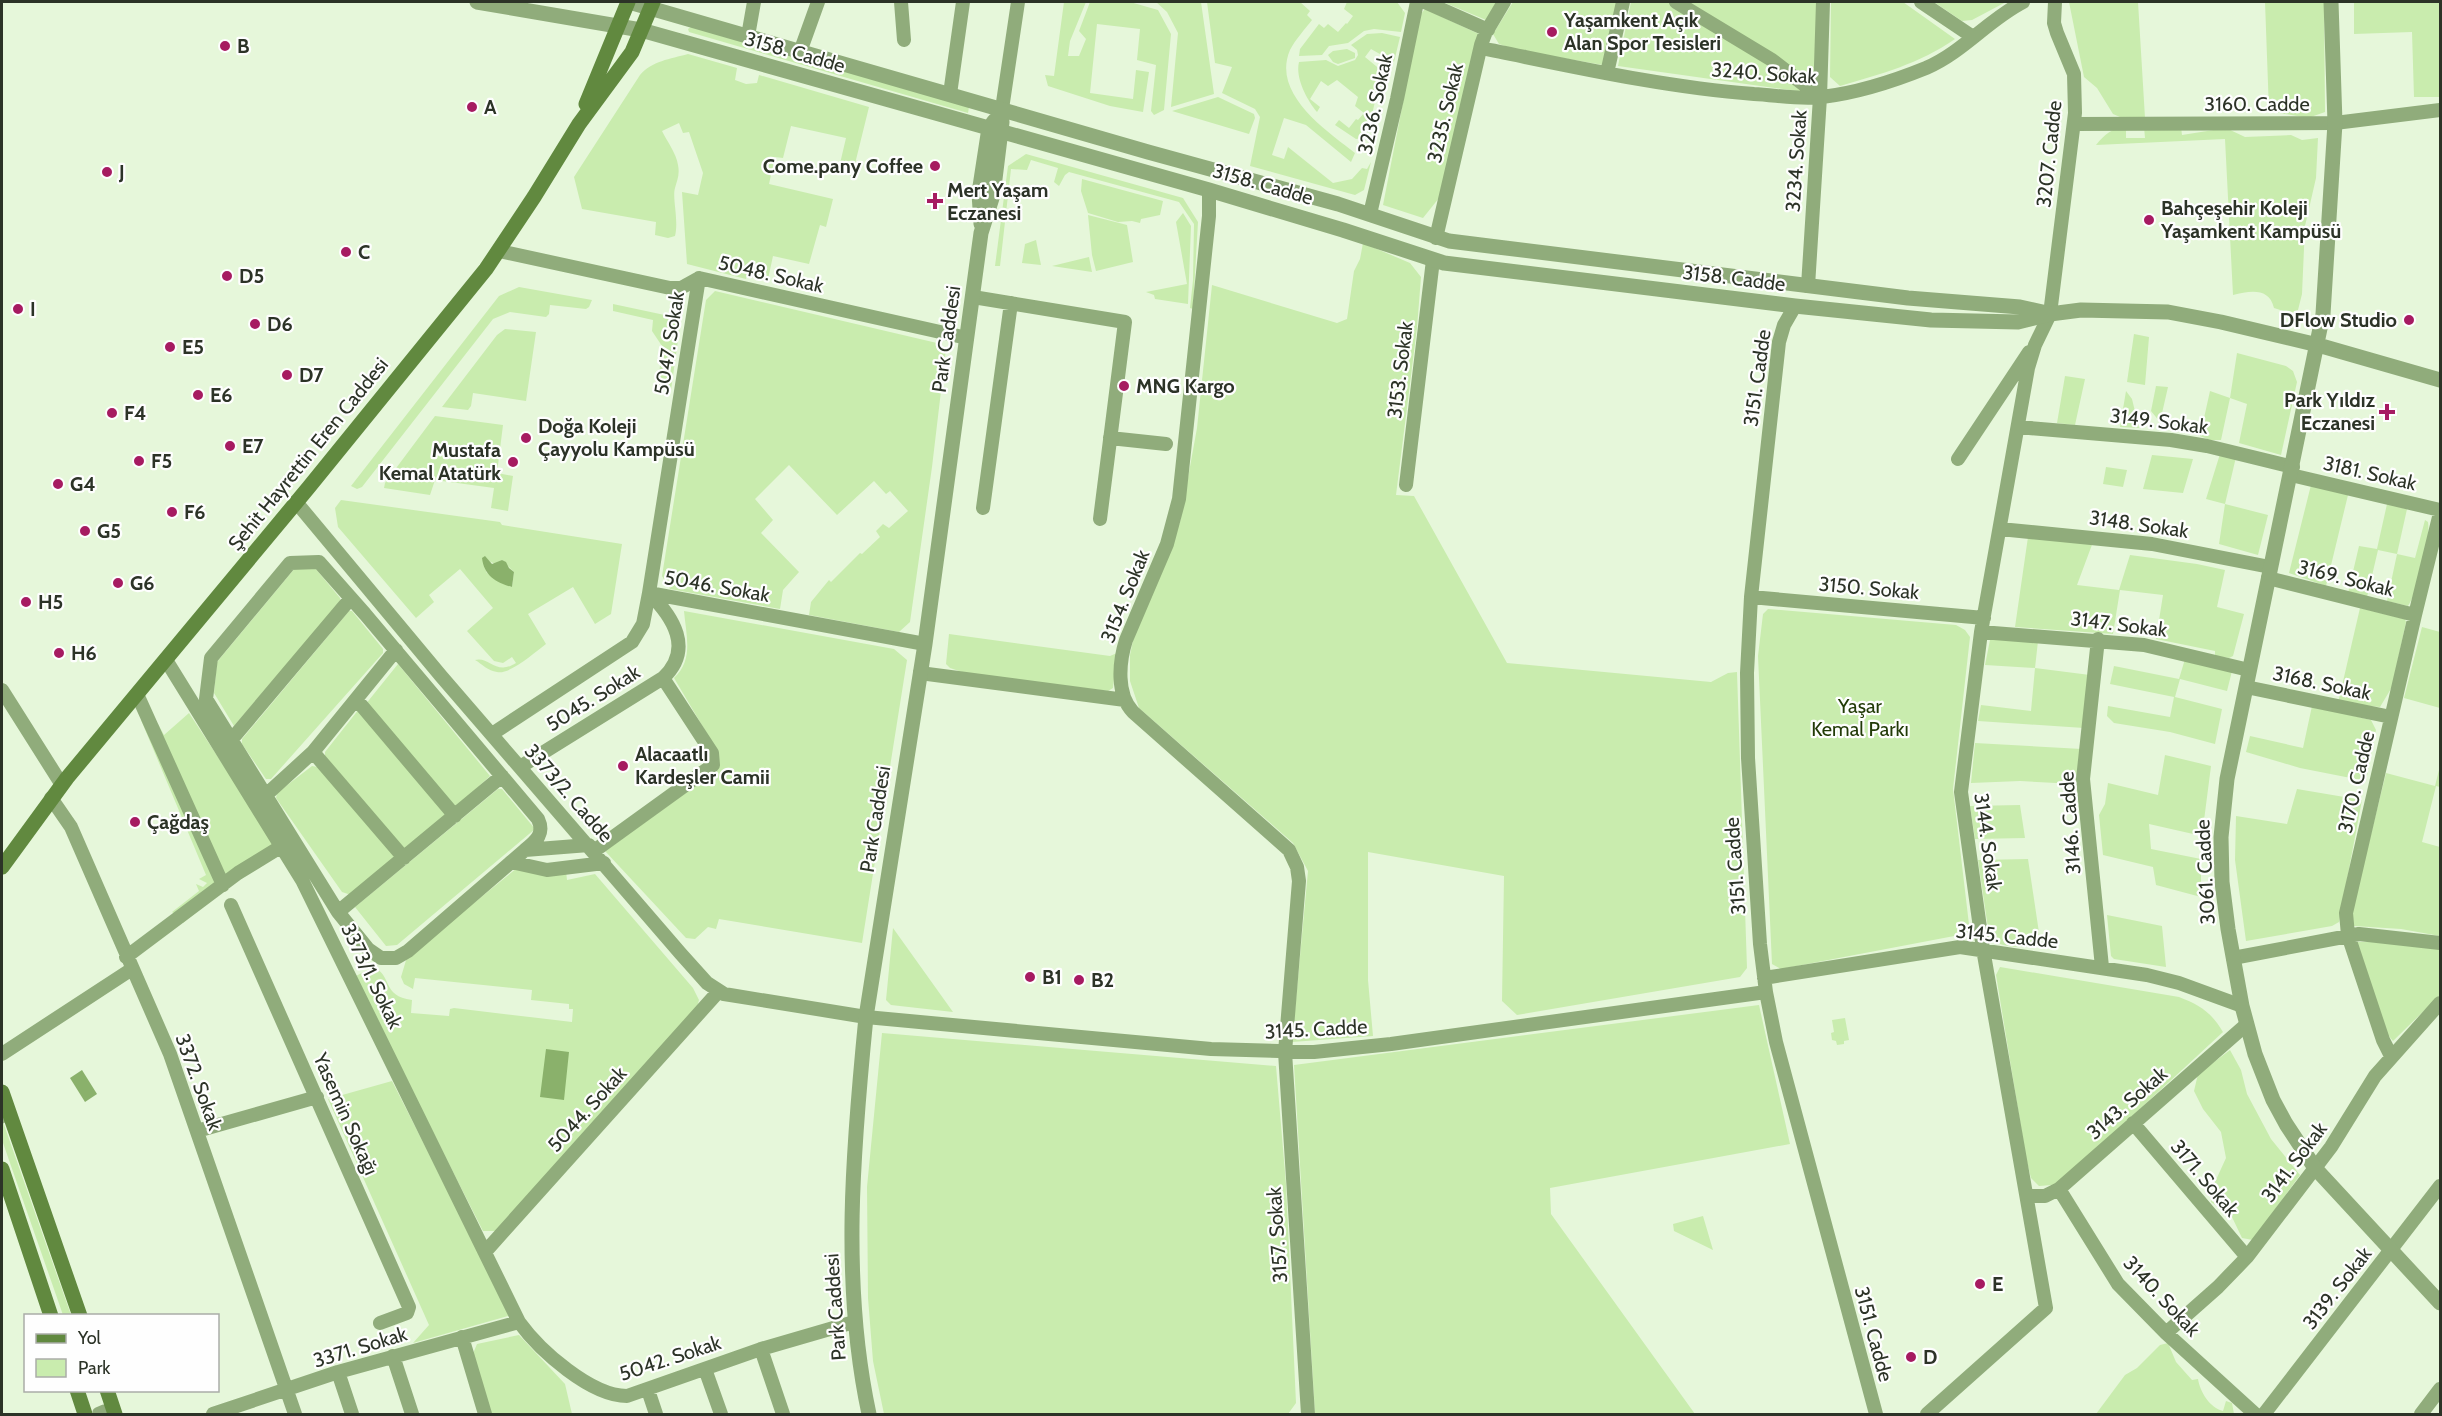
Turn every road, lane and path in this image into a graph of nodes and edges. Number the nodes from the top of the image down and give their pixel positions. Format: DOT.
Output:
graph roads {
  1 [pos="477,2"];
  2 [pos="629,2"];
  3 [pos="754,2"];
  4 [pos="818,2"];
  5 [pos="901,2"];
  6 [pos="963,2"];
  7 [pos="1018,2"];
  8 [pos="1417,2"];
  9 [pos="1425,2"];
  10 [pos="1504,2"];
  11 [pos="1623,2"];
  12 [pos="1676,2"];
  13 [pos="1823,2"];
  14 [pos="1921,2"];
  15 [pos="2024,2"];
  16 [pos="2055,2"];
  17 [pos="2331,2"];
  18 [pos="651,4"];
  19 [pos="618,25"];
  20 [pos="641,30"];
  21 [pos="1488,30"];
  22 [pos="748,36"];
  23 [pos="1973,37"];
  24 [pos="904,40"];
  25 [pos="1481,48"];
  26 [pos="800,52"];
  27 [pos="1607,74"];
  28 [pos="950,94"];
  29 [pos="1820,98"];
  30 [pos="1002,109"];
  31 [pos="2440,110"];
  32 [pos="2336,123"];
  33 [pos="579,124"];
  34 [pos="2074,124"];
  35 [pos="995,130"];
  36 [pos="1209,190"];
  37 [pos="1370,214"];
  38 [pos="1436,238"];
  39 [pos="499,251"];
  40 [pos="1433,260"];
  41 [pos="699,278"];
  42 [pos="1808,286"];
  43 [pos="973,297"];
  44 [pos="1011,303"];
  45 [pos="1795,306"];
  46 [pos="2050,314"];
  47 [pos="968,338"];
  48 [pos="2038,338"];
  49 [pos="2318,345"];
  50 [pos="2440,380"];
  51 [pos="2018,426"];
  52 [pos="1110,438"];
  53 [pos="1166,444"];
  54 [pos="1958,459"];
  55 [pos="2292,471"];
  56 [pos="1406,484"];
  57 [pos="296,502"];
  58 [pos="983,508"];
  59 [pos="2440,512"];
  60 [pos="1100,519"];
  61 [pos="2000,529"];
  62 [pos="2269,573"];
  63 [pos="649,593"];
  64 [pos="1751,597"];
  65 [pos="351,598"];
  66 [pos="2415,615"];
  67 [pos="1983,625"];
  68 [pos="2098,639"];
  69 [pos="925,644"];
  70 [pos="396,650"];
  71 [pos="166,660"];
  72 [pos="2249,670"];
  73 [pos="920,673"];
  74 [pos="663,678"];
  75 [pos="2246,687"];
  76 [pos="2,690"];
  77 [pos="137,694"];
  78 [pos="356,699"];
  79 [pos="1125,700"];
  80 [pos="2391,717"];
  81 [pos="492,734"];
  82 [pos="232,738"];
  83 [pos="313,752"];
  84 [pos="520,767"];
  85 [pos="502,776"];
  86 [pos="62,784"];
  87 [pos="267,794"];
  88 [pos="51,798"];
  89 [pos="455,816"];
  90 [pos="282,846"];
  91 [pos="591,848"];
  92 [pos="2,849"];
  93 [pos="525,850"];
  94 [pos="404,858"];
  95 [pos="511,862"];
  96 [pos="604,863"];
  97 [pos="2,867"];
  98 [pos="223,885"];
  99 [pos="231,905"];
  100 [pos="339,912"];
  101 [pos="2348,935"];
  102 [pos="2440,943"];
  103 [pos="1983,949"];
  104 [pos="2233,958"];
  105 [pos="129,963"];
  106 [pos="2102,967"];
  107 [pos="1765,985"];
  108 [pos="719,992"];
  109 [pos="2440,1003"];
  110 [pos="2242,1006"];
  111 [pos="866,1017"];
  112 [pos="2247,1024"];
  113 [pos="1285,1052"];
  114 [pos="2,1054"];
  115 [pos="2391,1056"];
  116 [pos="2,1092"];
  117 [pos="317,1097"];
  118 [pos="2133,1123"];
  119 [pos="197,1131"];
  120 [pos="2315,1168"];
  121 [pos="2,1169"];
  122 [pos="2440,1186"];
  123 [pos="2059,1189"];
  124 [pos="2026,1196"];
  125 [pos="2391,1251"];
  126 [pos="485,1252"];
  127 [pos="2247,1257"];
  128 [pos="2440,1303"];
  129 [pos="50,1314"];
  130 [pos="79,1314"];
  131 [pos="519,1322"];
  132 [pos="854,1322"];
  133 [pos="381,1323"];
  134 [pos="2166,1333"];
  135 [pos="462,1337"];
  136 [pos="761,1349"];
  137 [pos="393,1356"];
  138 [pos="705,1369"];
  139 [pos="338,1372"];
  140 [pos="2440,1389"];
  141 [pos="287,1390"];
  142 [pos="648,1390"];
  143 [pos="78,1392"];
  144 [pos="108,1392"];
  145 [pos="230,1412"];
  146 [pos="85,1414"];
  147 [pos="98,1414"];
  148 [pos="106,1414"];
  149 [pos="115,1414"];
  150 [pos="213,1414"];
  151 [pos="295,1414"];
  152 [pos="352,1414"];
  153 [pos="412,1414"];
  154 [pos="485,1414"];
  155 [pos="656,1414"];
  156 [pos="721,1414"];
  157 [pos="783,1414"];
  158 [pos="869,1414"];
  159 [pos="1308,1414"];
  160 [pos="1876,1414"];
  161 [pos="1928,1414"];
  162 [pos="2255,1414"];
  163 [pos="2264,1414"];
  164 [pos="2421,1414"];
  1 -- 19 [label="street, 3158. Cadde"];
  2 -- 18 [label="street, 3158. Cadde"];
  2 -- 19 [label="main road, Şehit Hayrettin Eren Caddesi"];
  3 -- 22 [label="street"];
  4 -- 26 [label="street"];
  5 -- 24 [label="street"];
  6 -- 28 [label="street"];
  7 -- 30 [label="street"];
  8 -- 37 [label="street, 3236. Sokak"];
  9 -- 21 [label="street"];
  10 -- 21 [label="street, 3235. Sokak"];
  11 -- 27 [label="street"];
  12 -- 29 [label="street"];
  13 -- 29 [label="street, 3234. Sokak"];
  14 -- 23 [label="street"];
  15 -- 23 [label="street, 3240. Sokak"];
  16 -- 34 [label="street, 3207. Cadde"];
  17 -- 32 [label="street, 3061. Cadde"];
  18 -- 20 [label="main road, Şehit Hayrettin Eren Caddesi"];
  18 -- 22 [label="street, 3158. Cadde"];
  19 -- 20 [label="street, 3158. Cadde"];
  19 -- 33 [label="main road, Şehit Hayrettin Eren Caddesi"];
  20 -- 33 [label="main road, Şehit Hayrettin Eren Caddesi"];
  20 -- 35 [label="street, 3158. Cadde"];
  21 -- 25 [label="street, 3235. Sokak"];
  22 -- 26 [label="street, 3158. Cadde"];
  23 -- 29 [label="street, 3240. Sokak"];
  25 -- 27 [label="street, 3240. Sokak"];
  25 -- 38 [label="street, 3235. Sokak"];
  26 -- 28 [label="street, 3158. Cadde"];
  27 -- 29 [label="street, 3240. Sokak"];
  28 -- 30 [label="street, 3158. Cadde"];
  29 -- 42 [label="street, 3234. Sokak"];
  30 -- 35 [label="street, Park Caddesi"];
  30 -- 37 [label="street, 3158. Cadde"];
  31 -- 32 [label="street, 3160. Cadde"];
  32 -- 34 [label="street, 3160. Cadde"];
  32 -- 49 [label="street, 3061. Cadde"];
  33 -- 39 [label="main road, Şehit Hayrettin Eren Caddesi"];
  34 -- 46 [label="street, 3207. Cadde"];
  35 -- 36 [label="street, 3158. Cadde"];
  35 -- 43 [label="street, Park Caddesi"];
  36 -- 40 [label="street, 3158. Cadde"];
  36 -- 79 [label="street, 3154. Sokak"];
  37 -- 38 [label="street, 3158. Cadde"];
  38 -- 40 [label="street"];
  38 -- 42 [label="street, 3158. Cadde"];
  39 -- 41 [label="street, 5048. Sokak"];
  39 -- 57 [label="main road, Şehit Hayrettin Eren Caddesi"];
  40 -- 45 [label="street, 3158. Cadde"];
  40 -- 56 [label="street, 3153. Sokak"];
  41 -- 47 [label="street, 5048. Sokak"];
  41 -- 63 [label="street, 5047. Sokak"];
  42 -- 45 [label="street"];
  42 -- 46 [label="street, 3158. Cadde"];
  43 -- 44 [label="street"];
  43 -- 47 [label="street, Park Caddesi"];
  44 -- 52 [label="street"];
  44 -- 58 [label="street"];
  45 -- 46 [label="street, 3158. Cadde"];
  45 -- 64 [label="street, 3151. Cadde"];
  46 -- 48 [label="street, 3144. Sokak"];
  46 -- 49 [label="street, 3158. Cadde"];
  47 -- 69 [label="street, Park Caddesi"];
  48 -- 51 [label="street, 3144. Sokak"];
  48 -- 54 [label="street"];
  49 -- 50 [label="street, 3158. Cadde"];
  49 -- 55 [label="street, 3061. Cadde"];
  51 -- 55 [label="street, 3149. Sokak"];
  51 -- 61 [label="street, 3144. Sokak"];
  52 -- 53 [label="street"];
  52 -- 60 [label="street"];
  55 -- 59 [label="street, 3181. Sokak"];
  55 -- 62 [label="street, 3061. Cadde"];
  57 -- 71 [label="main road, Şehit Hayrettin Eren Caddesi"];
  57 -- 81 [label="street, 3373/2. Cadde"];
  59 -- 66 [label="street, 3170. Cadde"];
  61 -- 62 [label="street, 3148. Sokak"];
  61 -- 67 [label="street, 3144. Sokak"];
  62 -- 66 [label="street, 3169. Sokak"];
  62 -- 72 [label="street, 3061. Cadde"];
  63 -- 69 [label="street, 5046. Sokak"];
  63 -- 74 [label="street, 5045. Sokak"];
  63 -- 81 [label="street, 5046. Sokak"];
  64 -- 67 [label="street, 3150. Sokak"];
  64 -- 107 [label="street, 3151. Cadde"];
  65 -- 70 [label="street"];
  65 -- 82 [label="street"];
  65 -- 82 [label="street"];
  66 -- 80 [label="street, 3170. Cadde"];
  67 -- 68 [label="street, 3147. Sokak"];
  67 -- 103 [label="street, 3144. Sokak"];
  68 -- 72 [label="street, 3147. Sokak"];
  68 -- 106 [label="street, 3146. Cadde"];
  69 -- 73 [label="street, Park Caddesi"];
  70 -- 78 [label="street"];
  70 -- 85 [label="street"];
  71 -- 77 [label="main road, Şehit Hayrettin Eren Caddesi"];
  71 -- 90 [label="street, 3373/1. Sokak"];
  72 -- 75 [label="street, 3061. Cadde"];
  73 -- 79 [label="street"];
  73 -- 111 [label="street, Park Caddesi"];
  74 -- 84 [label="street, 5045. Sokak"];
  74 -- 91 [label="street"];
  75 -- 80 [label="street, 3168. Sokak"];
  75 -- 104 [label="street, 3061. Cadde"];
  76 -- 86 [label="street"];
  77 -- 86 [label="main road, Şehit Hayrettin Eren Caddesi"];
  77 -- 98 [label="street"];
  78 -- 83 [label="street"];
  78 -- 89 [label="street"];
  79 -- 113 [label="street"];
  80 -- 101 [label="street, 3170. Cadde"];
  81 -- 84 [label="street, 3373/2. Cadde"];
  82 -- 87 [label="street"];
  83 -- 87 [label="street"];
  83 -- 94 [label="street"];
  84 -- 91 [label="street, 3373/2. Cadde"];
  85 -- 89 [label="street"];
  85 -- 93 [label="street"];
  86 -- 88 [label="main road, Şehit Hayrettin Eren Caddesi"];
  87 -- 100 [label="street"];
  88 -- 92 [label="main road, Şehit Hayrettin Eren Caddesi"];
  88 -- 97 [label="main road, Şehit Hayrettin Eren Caddesi"];
  88 -- 105 [label="street, 3372. Sokak"];
  89 -- 94 [label="street"];
  90 -- 98 [label="street"];
  90 -- 126 [label="street, 3373/1. Sokak"];
  91 -- 93 [label="street"];
  91 -- 96 [label="street, 3373/2. Cadde"];
  93 -- 95 [label="street"];
  94 -- 100 [label="street"];
  95 -- 96 [label="street"];
  95 -- 100 [label="street"];
  96 -- 108 [label="street, 3373/2. Cadde"];
  98 -- 105 [label="street"];
  99 -- 117 [label="street, Yasemin Sokağı"];
  101 -- 102 [label="street"];
  101 -- 104 [label="street"];
  101 -- 115 [label="street, 3170. Cadde"];
  103 -- 106 [label="street, 3145. Cadde"];
  103 -- 107 [label="street, 3145. Cadde"];
  103 -- 124 [label="street, 3144. Sokak"];
  104 -- 110 [label="street, 3061. Cadde"];
  105 -- 114 [label="street"];
  105 -- 119 [label="street, 3372. Sokak"];
  106 -- 110 [label="street, 3145. Cadde"];
  107 -- 113 [label="street, 3145. Cadde"];
  107 -- 160 [label="street, 3151. Cadde"];
  108 -- 111 [label="street"];
  108 -- 126 [label="street, 5044. Sokak"];
  109 -- 115 [label="street, 3141. Sokak"];
  110 -- 112 [label="street, 3061. Cadde"];
  111 -- 113 [label="street, 3145. Cadde"];
  111 -- 132 [label="street, Park Caddesi"];
  112 -- 118 [label="street, 3143. Sokak"];
  112 -- 120 [label="street, 3061. Cadde"];
  113 -- 159 [label="street, 3157. Sokak"];
  115 -- 120 [label="street, 3141. Sokak"];
  116 -- 130 [label="main road"];
  117 -- 119 [label="street"];
  117 -- 133 [label="street, Yasemin Sokağı"];
  118 -- 123 [label="street, 3143. Sokak"];
  118 -- 127 [label="street, 3171. Sokak"];
  119 -- 141 [label="street, 3372. Sokak"];
  120 -- 125 [label="street, 3061. Cadde"];
  120 -- 127 [label="street, 3141. Sokak"];
  121 -- 129 [label="main road"];
  122 -- 125 [label="street, 3139. Sokak"];
  123 -- 124 [label="street, 3143. Sokak"];
  123 -- 134 [label="street, 3140. Sokak"];
  124 -- 161 [label="street, 3144. Sokak"];
  125 -- 128 [label="street, 3061. Cadde"];
  125 -- 163 [label="street, 3139. Sokak"];
  126 -- 131 [label="street, 3373/1. Sokak"];
  127 -- 134 [label="street, 3141. Sokak"];
  131 -- 135 [label="street, 3371. Sokak"];
  131 -- 142 [label="street, 5042. Sokak"];
  132 -- 136 [label="street, 5042. Sokak"];
  132 -- 158 [label="street, Park Caddesi"];
  134 -- 162 [label="street, 3140. Sokak"];
  135 -- 137 [label="street, 3371. Sokak"];
  135 -- 154 [label="street"];
  136 -- 138 [label="street, 5042. Sokak"];
  136 -- 157 [label="street"];
  137 -- 139 [label="street, 3371. Sokak"];
  137 -- 153 [label="street"];
  138 -- 142 [label="street, 5042. Sokak"];
  138 -- 156 [label="street"];
  139 -- 141 [label="street, 3371. Sokak"];
  139 -- 152 [label="street"];
  140 -- 164 [label="street"];
  141 -- 145 [label="street, 3371. Sokak"];
  141 -- 151 [label="street, 3372. Sokak"];
  142 -- 155 [label="street"];
  143 -- 146 [label="main road"];
  144 -- 149 [label="main road"];
  145 -- 150 [label="street, 3371. Sokak"];
  147 -- 148 [label="street"];
}
